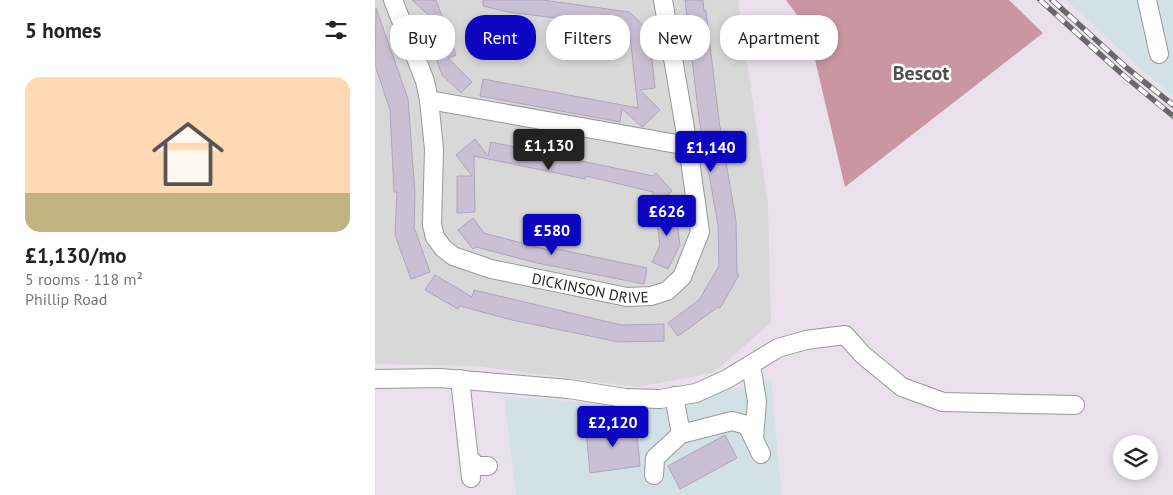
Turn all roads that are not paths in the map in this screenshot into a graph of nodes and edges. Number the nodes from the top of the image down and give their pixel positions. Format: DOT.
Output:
graph roads {
  1 [pos="393,0"];
  2 [pos="663,0"];
  3 [pos="1147,0"];
  4 [pos="1159,54"];
  5 [pos="429,100"];
  6 [pos="688,146"];
  7 [pos="751,365"];
  8 [pos="375,379"];
  9 [pos="460,380"];
  10 [pos="674,396"];
  11 [pos="1075,405"];
  12 [pos="681,434"];
  13 [pos="469,458"];
  14 [pos="488,466"];
  15 [pos="654,475"];
  16 [pos="471,478"];
  1 -- 5 [label="street, DICKINSON DRIVE"];
  2 -- 6 [label="street, DICKINSON DRIVE"];
  3 -- 4 [label="street"];
  5 -- 6 [label="street"];
  5 -- 6 [label="street, DICKINSON DRIVE"];
  7 -- 10 [label="street"];
  7 -- 11 [label="street"];
  7 -- 12 [label="street"];
  8 -- 9 [label="street"];
  9 -- 10 [label="street"];
  9 -- 13 [label="street"];
  10 -- 12 [label="street"];
  12 -- 15 [label="street"];
  13 -- 14 [label="street"];
  13 -- 16 [label="street"];
}
